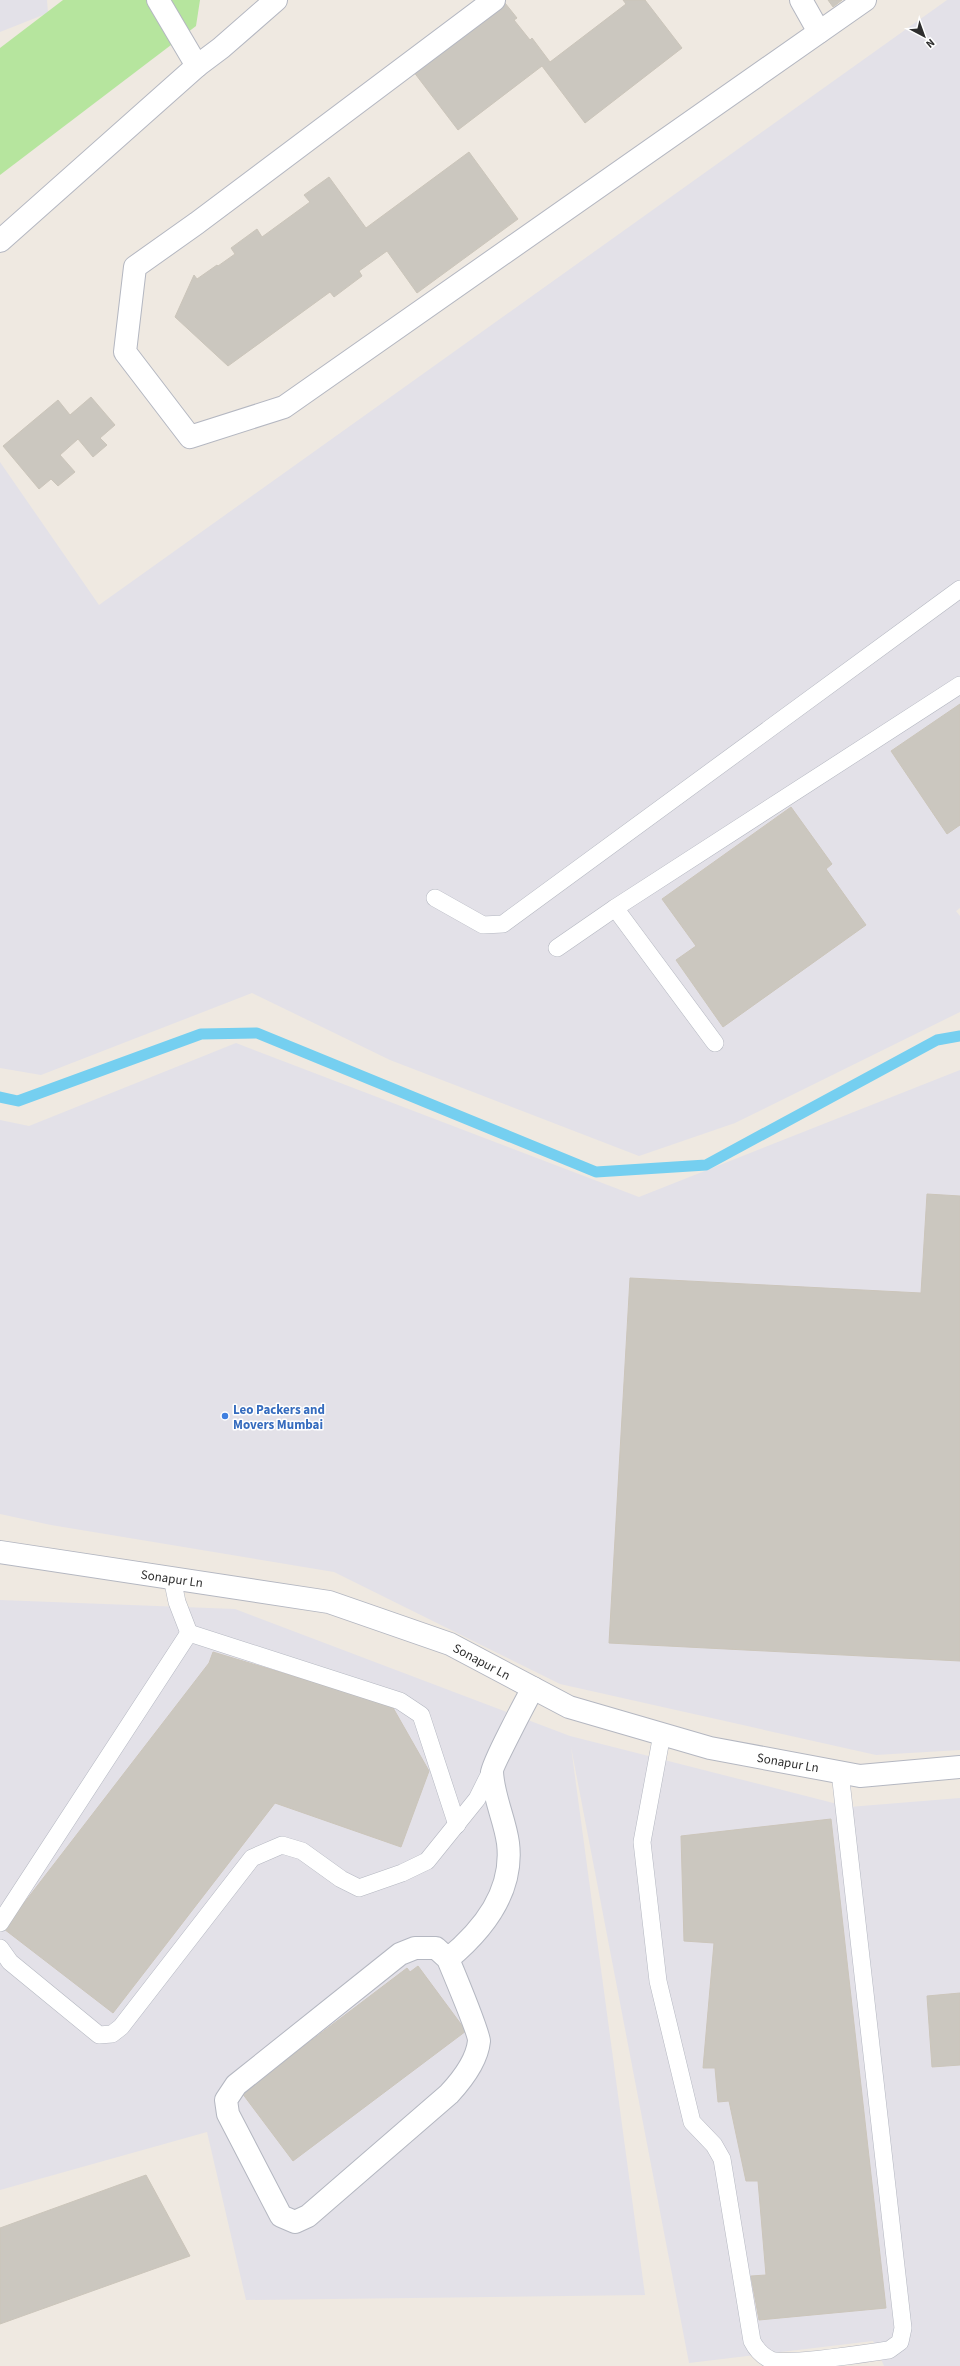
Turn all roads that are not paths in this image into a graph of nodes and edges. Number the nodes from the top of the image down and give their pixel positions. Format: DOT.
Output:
graph roads {
  1 [pos="158,0"];
  2 [pos="276,0"];
  3 [pos="494,0"];
  4 [pos="801,0"];
  5 [pos="865,0"];
  6 [pos="819,32"];
  7 [pos="197,66"];
  8 [pos="0,241"];
  9 [pos="960,589"];
  10 [pos="960,685"];
  11 [pos="435,898"];
  12 [pos="615,908"];
  13 [pos="557,948"];
  14 [pos="715,1043"];
  15 [pos="0,1552"];
  16 [pos="172,1578"];
  17 [pos="189,1633"];
  18 [pos="533,1688"];
  19 [pos="662,1734"];
  20 [pos="960,1767"];
  21 [pos="492,1771"];
  22 [pos="840,1772"];
  23 [pos="457,1825"];
  24 [pos="0,1923"];
  25 [pos="0,1948"];
  26 [pos="448,1959"];
  1 -- 7 [label="street"];
  2 -- 7 [label="street"];
  3 -- 6 [label="street"];
  4 -- 6 [label="street"];
  5 -- 6 [label="street"];
  7 -- 8 [label="street"];
  9 -- 11 [label="lane"];
  10 -- 12 [label="lane"];
  12 -- 13 [label="lane"];
  12 -- 14 [label="lane"];
  15 -- 16 [label="street, Sonapur Ln"];
  16 -- 17 [label="lane"];
  16 -- 18 [label="street, Sonapur Ln"];
  17 -- 23 [label="lane"];
  17 -- 24 [label="lane"];
  18 -- 19 [label="street, Sonapur Ln"];
  18 -- 21 [label="street"];
  19 -- 22 [label="street, Sonapur Ln"];
  19 -- 22 [label="lane"];
  20 -- 22 [label="street, Sonapur Ln"];
  21 -- 23 [label="lane"];
  21 -- 26 [label="street"];
  23 -- 25 [label="lane"];
  26 -- 26 [label="street"];
}
